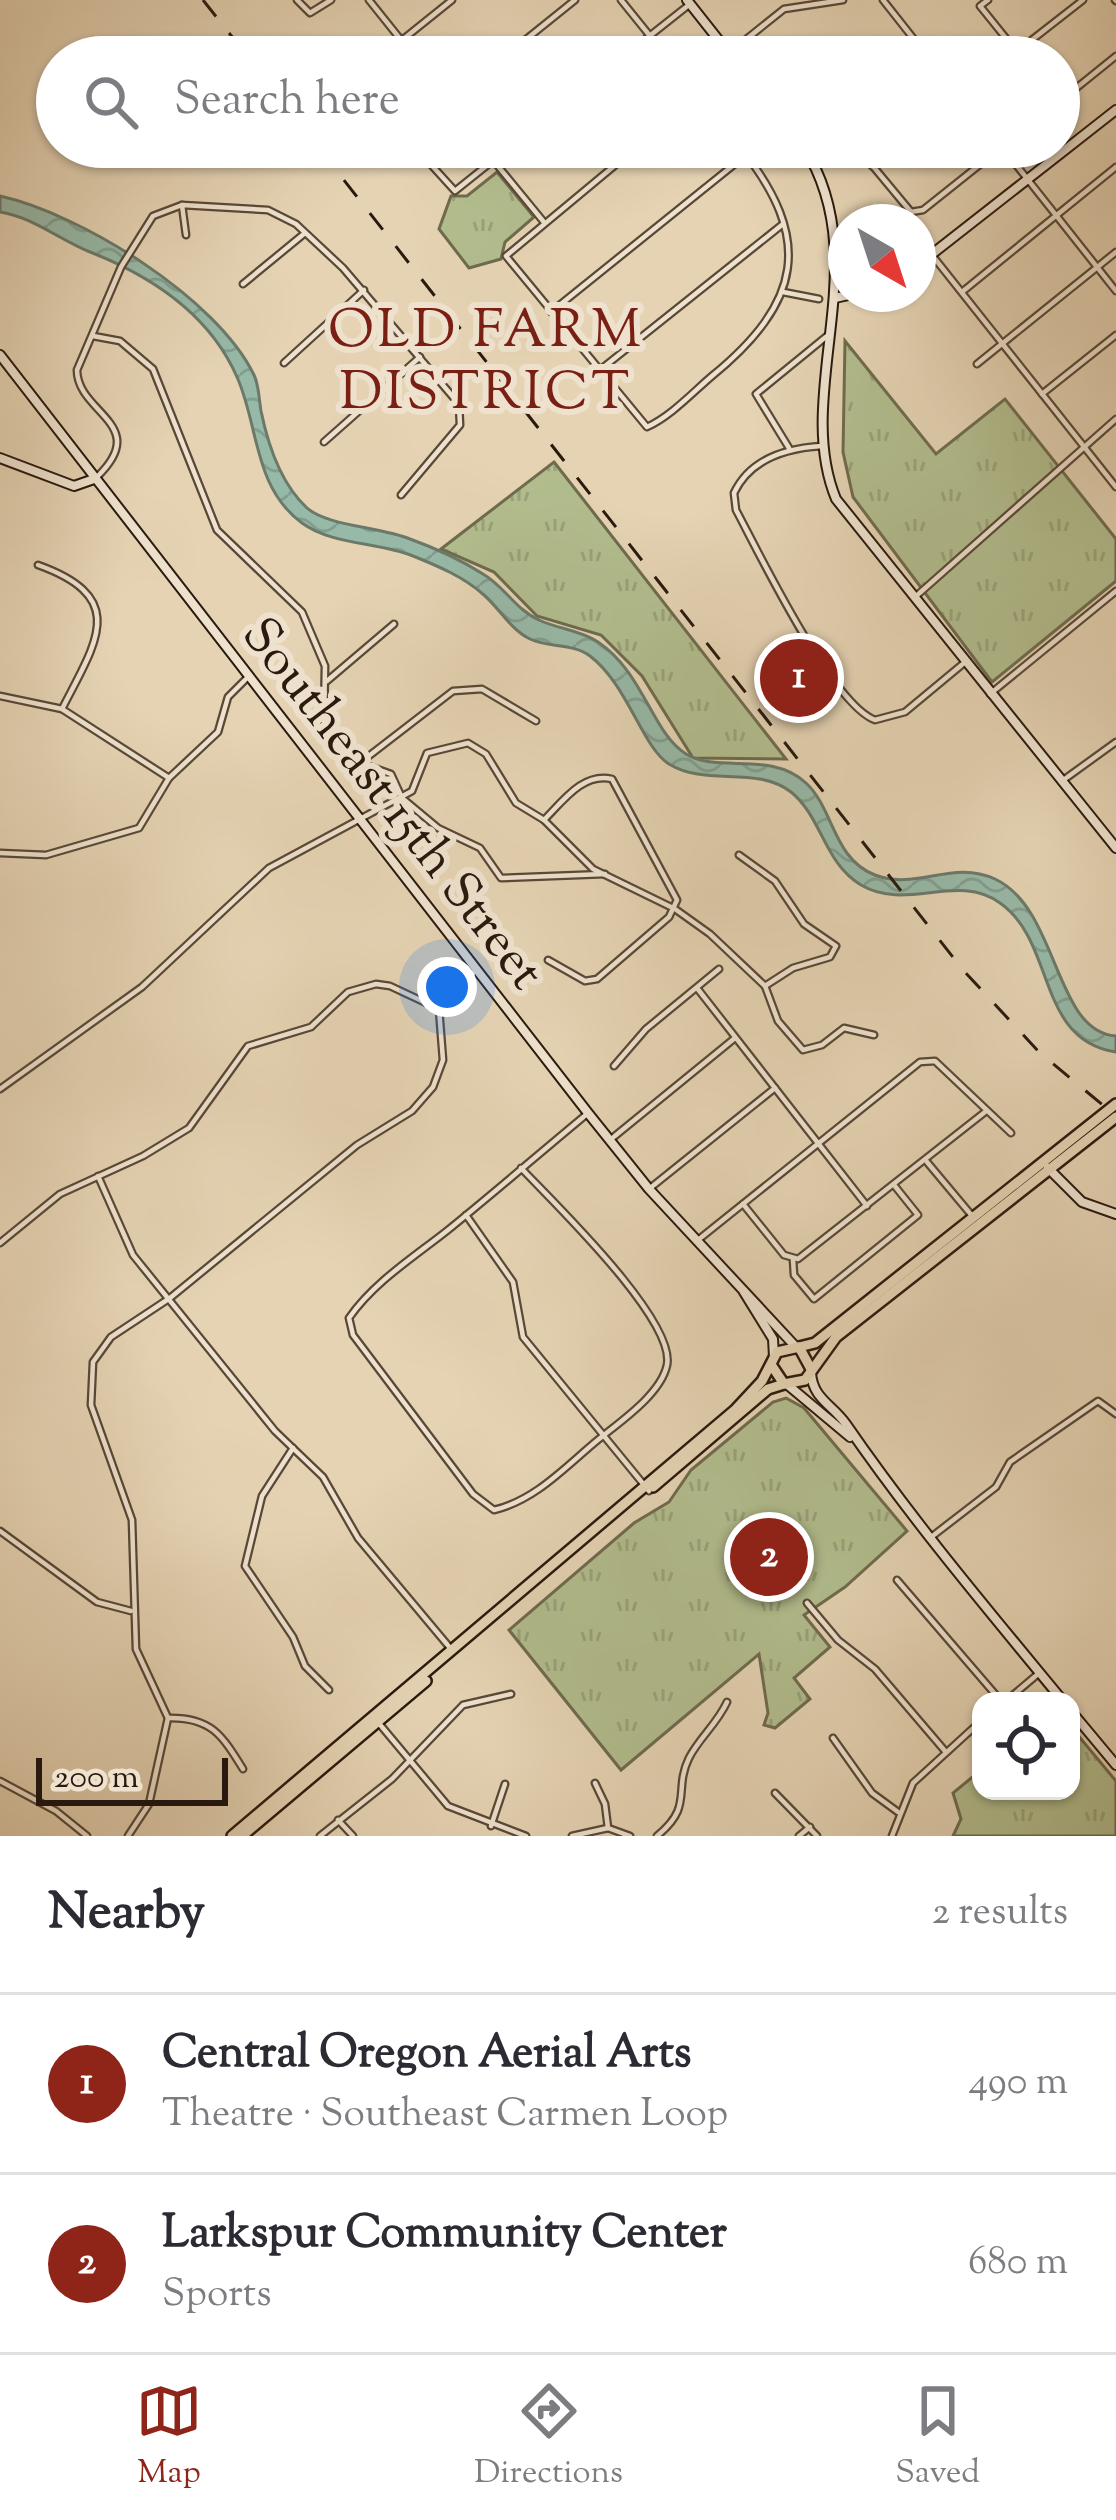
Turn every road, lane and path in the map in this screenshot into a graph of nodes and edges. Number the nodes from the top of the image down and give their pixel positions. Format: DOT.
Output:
graph roads {
  1 [pos="297,0"];
  2 [pos="332,0"];
  3 [pos="369,0"];
  4 [pos="452,0"];
  5 [pos="575,0"];
  6 [pos="621,0"];
  7 [pos="843,0"];
  8 [pos="883,0"];
  9 [pos="988,0"];
  10 [pos="1083,0"];
  11 [pos="688,2"];
  12 [pos="398,36"];
  13 [pos="406,36"];
  14 [pos="530,36"];
  15 [pos="650,36"];
  16 [pos="715,36"];
  17 [pos="752,36"];
  18 [pos="911,36"];
  19 [pos="1002,36"];
  20 [pos="1039,36"];
  21 [pos="1116,56"];
  22 [pos="1080,85"];
  23 [pos="1116,110"];
  24 [pos="1080,139"];
  25 [pos="1116,167"];
  26 [pos="434,168"];
  27 [pos="484,168"];
  28 [pos="500,168"];
  29 [pos="611,168"];
  30 [pos="729,168"];
  31 [pos="756,168"];
  32 [pos="812,168"];
  33 [pos="874,168"];
  34 [pos="974,168"];
  35 [pos="1019,168"];
  36 [pos="1043,168"];
  37 [pos="1028,180"];
  38 [pos="182,205"];
  39 [pos="828,211"];
  40 [pos="1056,216"];
  41 [pos="544,222"];
  42 [pos="783,224"];
  43 [pos="305,233"];
  44 [pos="186,235"];
  45 [pos="936,252"];
  46 [pos="1116,252"];
  47 [pos="936,260"];
  48 [pos="1097,268"];
  49 [pos="243,284"];
  50 [pos="364,290"];
  51 [pos="1116,291"];
  52 [pos="783,292"];
  53 [pos="962,292"];
  54 [pos="819,298"];
  55 [pos="551,312"];
  56 [pos="833,312"];
  57 [pos="831,332"];
  58 [pos="1116,335"];
  59 [pos="93,336"];
  60 [pos="1003,344"];
  61 [pos="0,355"];
  62 [pos="420,357"];
  63 [pos="284,363"];
  64 [pos="977,364"];
  65 [pos="598,371"];
  66 [pos="1042,394"];
  67 [pos="1116,419"];
  68 [pos="324,442"];
  69 [pos="1083,445"];
  70 [pos="824,446"];
  71 [pos="790,450"];
  72 [pos="0,458"];
  73 [pos="94,479"];
  74 [pos="1116,487"];
  75 [pos="401,494"];
  76 [pos="38,565"];
  77 [pos="1116,591"];
  78 [pos="914,598"];
  79 [pos="394,623"];
  80 [pos="964,663"];
  81 [pos="248,677"];
  82 [pos="327,681"];
  83 [pos="990,694"];
  84 [pos="0,696"];
  85 [pos="62,709"];
  86 [pos="536,721"];
  87 [pos="1116,742"];
  88 [pos="361,762"];
  89 [pos="169,778"];
  90 [pos="1062,782"];
  91 [pos="402,798"];
  92 [pos="358,820"];
  93 [pos="544,820"];
  94 [pos="1116,848"];
  95 [pos="0,853"];
  96 [pos="740,855"];
  97 [pos="605,874"];
  98 [pos="675,909"];
  99 [pos="548,960"];
  100 [pos="477,969"];
  101 [pos="719,969"];
  102 [pos="765,986"];
  103 [pos="697,988"];
  104 [pos="439,1009"];
  105 [pos="874,1035"];
  106 [pos="735,1038"];
  107 [pos="614,1066"];
  108 [pos="775,1088"];
  109 [pos="0,1089"];
  110 [pos="1116,1104"];
  111 [pos="986,1111"];
  112 [pos="588,1113"];
  113 [pos="1116,1117"];
  114 [pos="1011,1133"];
  115 [pos="610,1140"];
  116 [pos="819,1144"];
  117 [pos="926,1160"];
  118 [pos="1046,1165"];
  119 [pos="521,1168"];
  120 [pos="98,1176"];
  121 [pos="894,1185"];
  122 [pos="649,1190"];
  123 [pos="743,1204"];
  124 [pos="868,1206"];
  125 [pos="1116,1214"];
  126 [pos="466,1215"];
  127 [pos="973,1217"];
  128 [pos="698,1240"];
  129 [pos="0,1243"];
  130 [pos="793,1259"];
  131 [pos="741,1286"];
  132 [pos="170,1298"];
  133 [pos="797,1347"];
  134 [pos="773,1360"];
  135 [pos="811,1371"];
  136 [pos="786,1385"];
  137 [pos="1116,1414"];
  138 [pos="605,1434"];
  139 [pos="856,1442"];
  140 [pos="293,1448"];
  141 [pos="647,1488"];
  142 [pos="0,1531"];
  143 [pos="930,1538"];
  144 [pos="896,1580"];
  145 [pos="807,1603"];
  146 [pos="132,1611"];
  147 [pos="452,1651"];
  148 [pos="1040,1673"];
  149 [pos="329,1690"];
  150 [pos="996,1692"];
  151 [pos="1016,1692"];
  152 [pos="1056,1692"];
  153 [pos="511,1694"];
  154 [pos="727,1702"];
  155 [pos="168,1718"];
  156 [pos="376,1719"];
  157 [pos="1080,1722"];
  158 [pos="972,1728"];
  159 [pos="833,1738"];
  160 [pos="945,1751"];
  161 [pos="411,1761"];
  162 [pos="1116,1765"];
  163 [pos="243,1769"];
  164 [pos="0,1781"];
  165 [pos="595,1783"];
  166 [pos="505,1784"];
  167 [pos="775,1792"];
  168 [pos="898,1812"];
  169 [pos="338,1820"];
  170 [pos="491,1826"];
  171 [pos="809,1827"];
  172 [pos="608,1828"];
  173 [pos="240,1835"];
  174 [pos="87,1836"];
  175 [pos="128,1836"];
  176 [pos="320,1836"];
  177 [pos="352,1836"];
  178 [pos="526,1836"];
  179 [pos="572,1836"];
  180 [pos="630,1836"];
  181 [pos="657,1836"];
  182 [pos="799,1836"];
  183 [pos="817,1836"];
  184 [pos="892,1836"];
  1 -- 2 [label="street"];
  3 -- 12 [label="street"];
  4 -- 13 [label="street"];
  5 -- 14 [label="street"];
  6 -- 15 [label="street"];
  7 -- 17 [label="street"];
  8 -- 18 [label="street"];
  9 -- 19 [label="street"];
  10 -- 20 [label="street"];
  11 -- 15 [label="street"];
  11 -- 16 [label="main road"];
  21 -- 22 [label="street"];
  23 -- 24 [label="main road"];
  25 -- 40 [label="street"];
  26 -- 27 [label="street"];
  28 -- 41 [label="street"];
  29 -- 41 [label="street"];
  30 -- 55 [label="street"];
  31 -- 42 [label="street"];
  32 -- 39 [label="main road"];
  33 -- 34 [label="street"];
  35 -- 37 [label="street"];
  36 -- 37 [label="main road"];
  37 -- 40 [label="street"];
  37 -- 45 [label="main road"];
  38 -- 43 [label="street"];
  38 -- 44 [label="street"];
  38 -- 59 [label="street"];
  40 -- 48 [label="street"];
  40 -- 53 [label="street"];
  41 -- 55 [label="street"];
  42 -- 52 [label="street"];
  42 -- 65 [label="street"];
  43 -- 49 [label="street"];
  43 -- 50 [label="street"];
  46 -- 48 [label="street"];
  47 -- 53 [label="street"];
  48 -- 51 [label="street"];
  48 -- 60 [label="street"];
  50 -- 62 [label="street"];
  50 -- 63 [label="street"];
  52 -- 54 [label="street"];
  52 -- 65 [label="street"];
  53 -- 60 [label="street"];
  55 -- 65 [label="street"];
  56 -- 57 [label="main road"];
  57 -- 70 [label="main road"];
  57 -- 71 [label="street"];
  58 -- 66 [label="street"];
  59 -- 73 [label="street"];
  59 -- 82 [label="street"];
  60 -- 64 [label="street"];
  60 -- 66 [label="street"];
  61 -- 73 [label="main road, Southeast 15th Street"];
  62 -- 68 [label="street"];
  62 -- 75 [label="street"];
  66 -- 69 [label="street"];
  67 -- 69 [label="street"];
  69 -- 74 [label="street"];
  69 -- 78 [label="street"];
  70 -- 71 [label="street"];
  70 -- 78 [label="main road"];
  71 -- 80 [label="street"];
  72 -- 73 [label="main road"];
  73 -- 81 [label="main road, Southeast 15th Street"];
  76 -- 85 [label="street"];
  77 -- 83 [label="street"];
  78 -- 80 [label="main road"];
  79 -- 82 [label="street"];
  80 -- 83 [label="main road"];
  81 -- 89 [label="street"];
  81 -- 92 [label="main road, Southeast 15th Street"];
  82 -- 88 [label="street"];
  83 -- 90 [label="main road"];
  84 -- 85 [label="street"];
  85 -- 89 [label="street"];
  86 -- 88 [label="street"];
  87 -- 90 [label="street"];
  88 -- 91 [label="street"];
  89 -- 95 [label="street"];
  90 -- 94 [label="main road"];
  91 -- 92 [label="street"];
  91 -- 93 [label="street"];
  91 -- 97 [label="street"];
  92 -- 100 [label="main road, Southeast 15th Street"];
  92 -- 109 [label="street"];
  93 -- 97 [label="street"];
  93 -- 98 [label="street"];
  96 -- 102 [label="street"];
  97 -- 98 [label="street"];
  98 -- 99 [label="street"];
  98 -- 102 [label="street"];
  100 -- 104 [label="street"];
  100 -- 112 [label="main road, Southeast 15th Street"];
  101 -- 103 [label="street"];
  102 -- 105 [label="street"];
  103 -- 106 [label="street"];
  103 -- 107 [label="street"];
  104 -- 120 [label="street"];
  104 -- 132 [label="street"];
  106 -- 108 [label="street"];
  106 -- 115 [label="street"];
  108 -- 116 [label="street"];
  108 -- 122 [label="street"];
  110 -- 118 [label="main road"];
  111 -- 114 [label="street"];
  111 -- 116 [label="street"];
  111 -- 117 [label="street"];
  112 -- 115 [label="main road, Southeast 15th Street"];
  112 -- 119 [label="street"];
  113 -- 118 [label="main road"];
  115 -- 122 [label="main road, Southeast 15th Street"];
  116 -- 123 [label="street"];
  116 -- 124 [label="street"];
  117 -- 121 [label="street"];
  117 -- 127 [label="street"];
  118 -- 125 [label="main road"];
  118 -- 127 [label="main road"];
  118 -- 135 [label="main road"];
  119 -- 126 [label="street"];
  119 -- 138 [label="street"];
  120 -- 129 [label="street"];
  120 -- 132 [label="street"];
  121 -- 124 [label="street"];
  121 -- 130 [label="street"];
  122 -- 128 [label="main road, Southeast 15th Street"];
  123 -- 128 [label="street"];
  123 -- 130 [label="street"];
  124 -- 130 [label="street"];
  126 -- 138 [label="street"];
  126 -- 138 [label="street"];
  127 -- 133 [label="main road"];
  128 -- 131 [label="main road, Southeast 15th Street"];
  131 -- 133 [label="main road, Southeast 15th Street"];
  131 -- 134 [label="main road, Southeast 15th Street"];
  132 -- 140 [label="street"];
  132 -- 146 [label="street"];
  133 -- 134 [label="main road"];
  133 -- 135 [label="main road, Southeast 15th Street"];
  134 -- 136 [label="main road, Southeast 15th Street"];
  134 -- 141 [label="main road"];
  135 -- 136 [label="main road"];
  135 -- 139 [label="main road, Southeast 15th Street"];
  136 -- 139 [label="main road, Southeast 15th Street"];
  136 -- 141 [label="main road"];
  137 -- 143 [label="street"];
  138 -- 141 [label="street"];
  139 -- 143 [label="main road, Southeast 15th Street"];
  140 -- 147 [label="street"];
  140 -- 149 [label="street"];
  141 -- 147 [label="main road"];
  141 -- 156 [label="main road"];
  142 -- 146 [label="street"];
  143 -- 148 [label="main road, Southeast 15th Street"];
  144 -- 150 [label="street"];
  145 -- 160 [label="street"];
  146 -- 155 [label="street"];
  147 -- 156 [label="main road"];
  148 -- 151 [label="street"];
  148 -- 152 [label="main road, Southeast 15th Street"];
  153 -- 161 [label="street"];
  154 -- 181 [label="street"];
  155 -- 163 [label="street"];
  155 -- 175 [label="street"];
  156 -- 161 [label="street"];
  156 -- 173 [label="main road"];
  157 -- 162 [label="main road"];
  158 -- 160 [label="street"];
  159 -- 168 [label="street"];
  160 -- 168 [label="street"];
  161 -- 169 [label="street"];
  161 -- 170 [label="street"];
  164 -- 174 [label="street"];
  165 -- 172 [label="street"];
  166 -- 170 [label="street"];
  167 -- 171 [label="street"];
  168 -- 184 [label="street"];
  169 -- 176 [label="street"];
  169 -- 177 [label="street"];
  170 -- 178 [label="street"];
  171 -- 182 [label="street"];
  171 -- 183 [label="street"];
  172 -- 179 [label="street"];
  172 -- 180 [label="street"];
}
